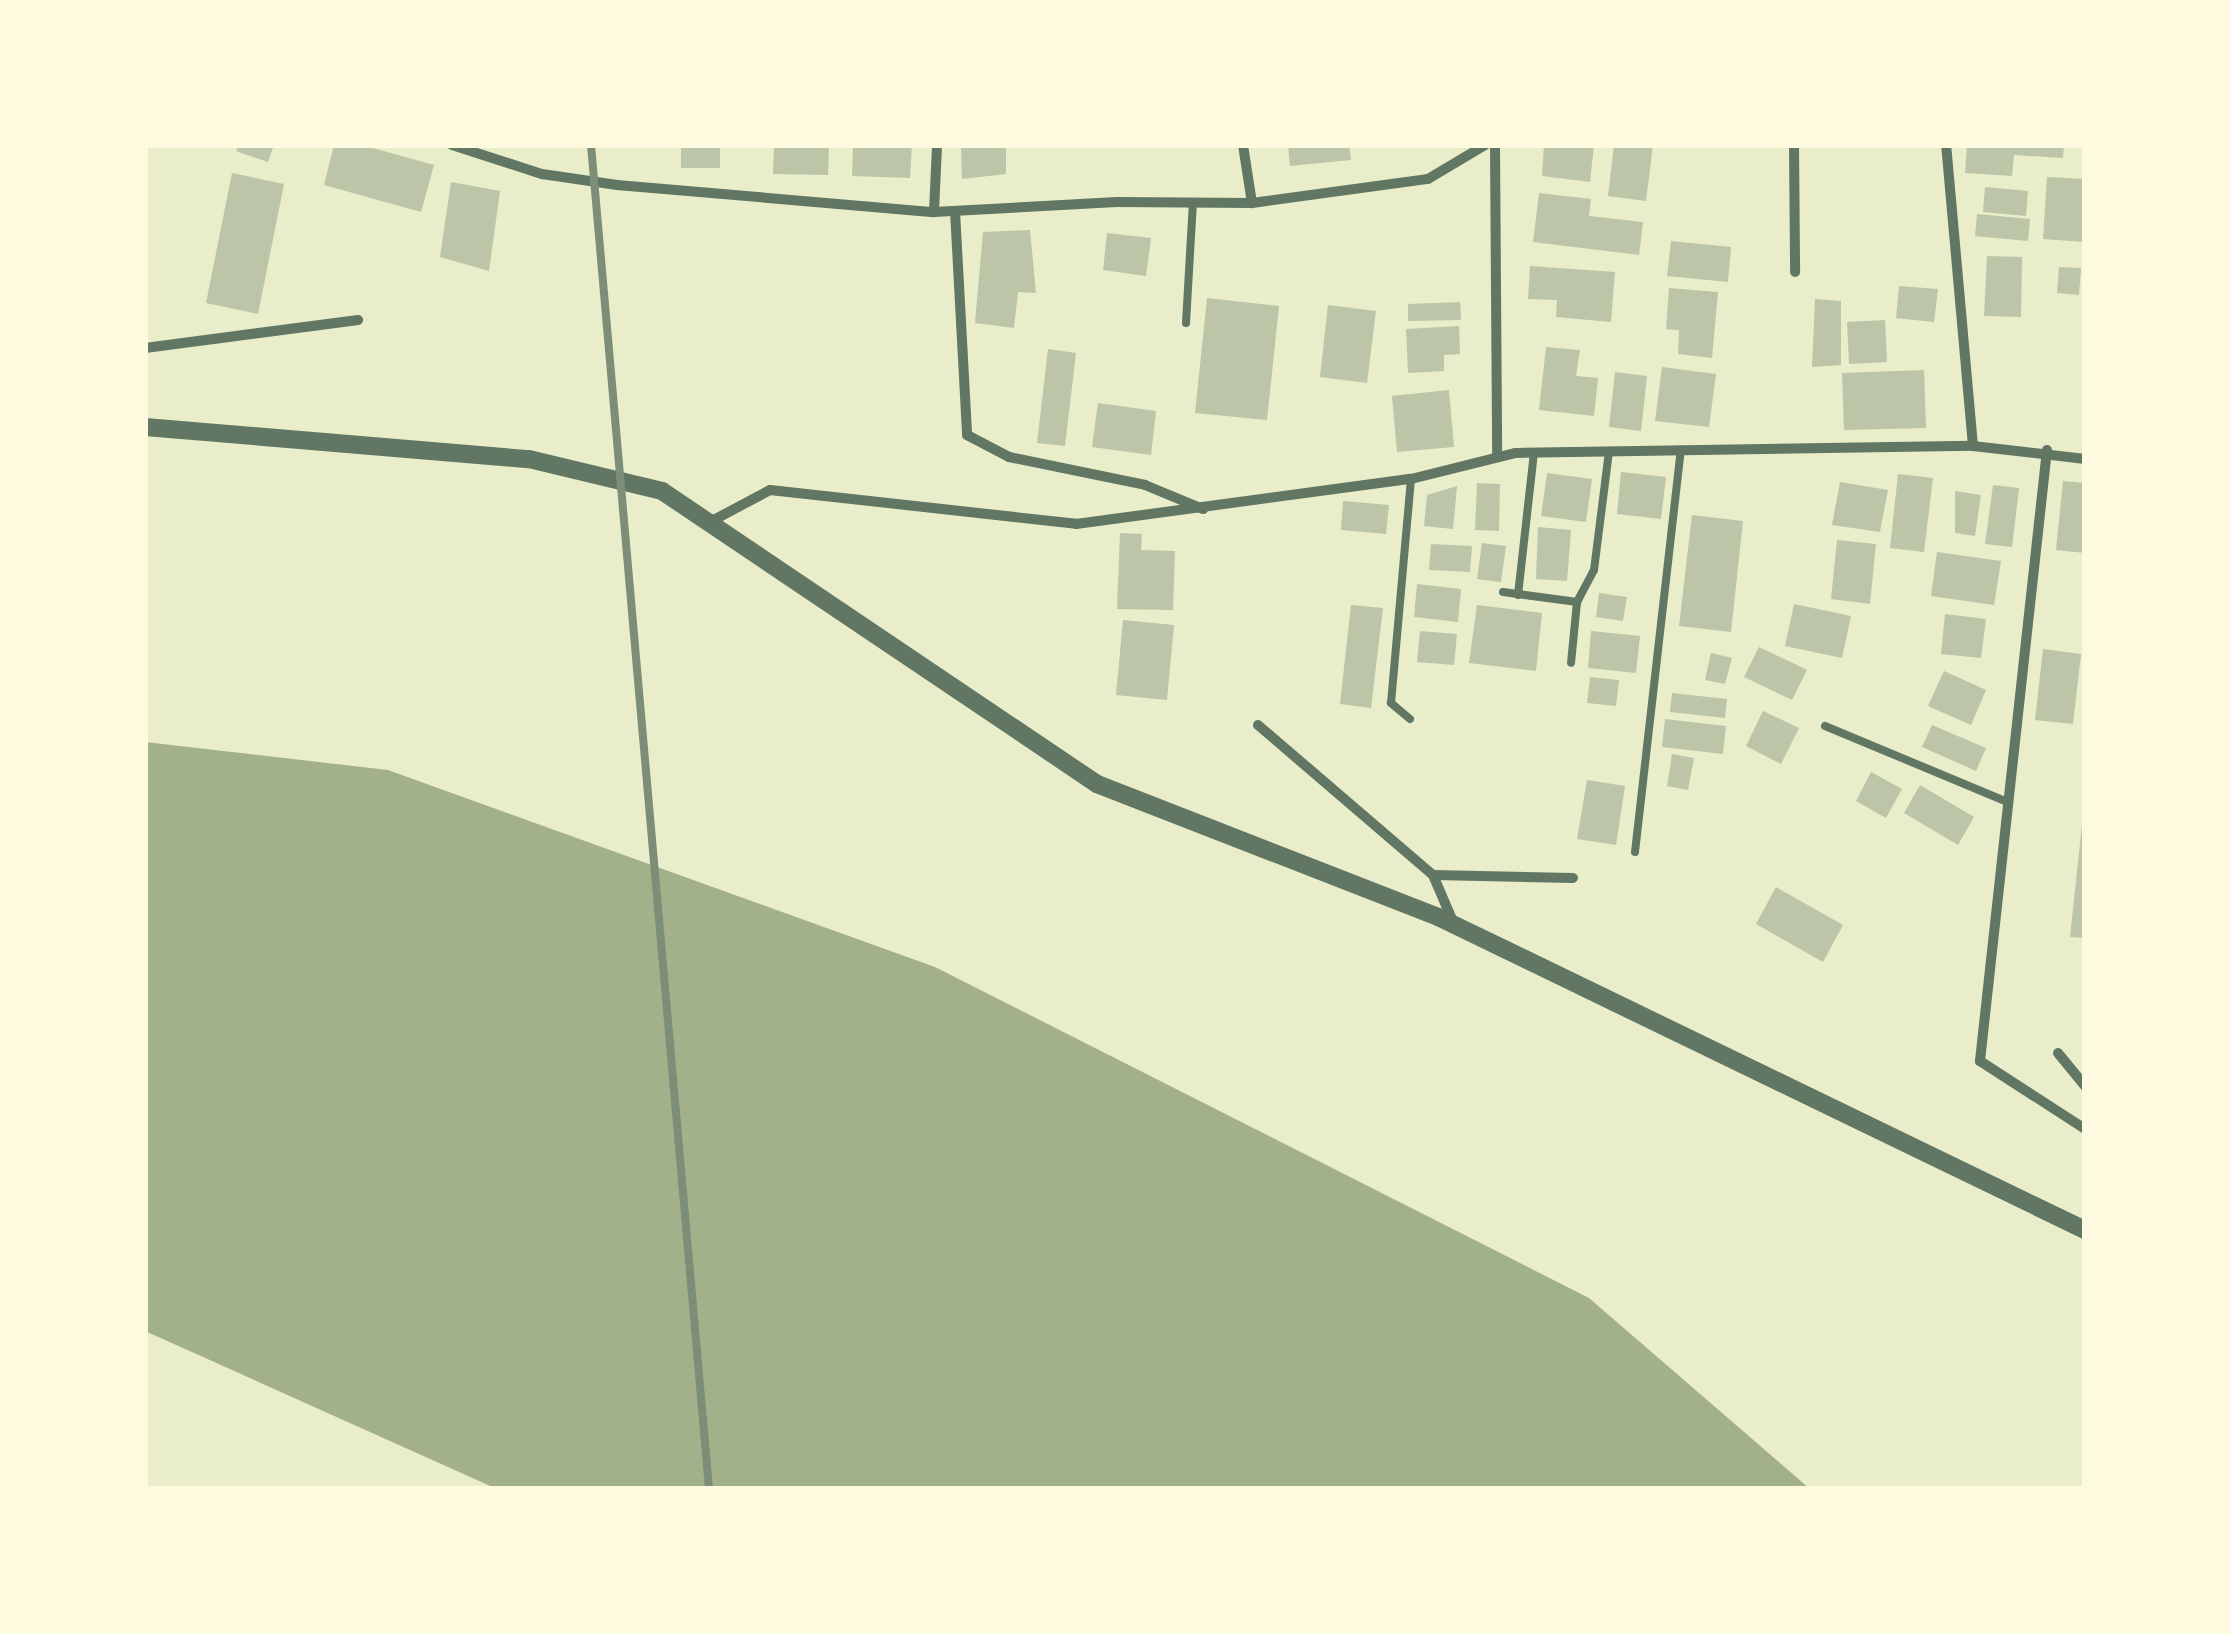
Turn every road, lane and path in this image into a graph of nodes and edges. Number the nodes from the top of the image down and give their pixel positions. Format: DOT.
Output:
graph roads {
  1 [pos="452,145"];
  2 [pos="937,145"];
  3 [pos="1243,145"];
  4 [pos="1485,145"];
  5 [pos="1495,145"];
  6 [pos="1794,145"];
  7 [pos="1946,145"];
  8 [pos="1193,202"];
  9 [pos="1252,203"];
  10 [pos="954,211"];
  11 [pos="934,212"];
  12 [pos="1795,272"];
  13 [pos="358,320"];
  14 [pos="1186,323"];
  15 [pos="145,348"];
  16 [pos="145,427"];
  17 [pos="1974,446"];
  18 [pos="1681,450"];
  19 [pos="2046,450"];
  20 [pos="1609,451"];
  21 [pos="1534,452"];
  22 [pos="1497,456"];
  23 [pos="2085,459"];
  24 [pos="1411,479"];
  25 [pos="1204,510"];
  26 [pos="707,524"];
  27 [pos="1502,592"];
  28 [pos="1518,594"];
  29 [pos="1577,602"];
  30 [pos="1571,662"];
  31 [pos="1410,719"];
  32 [pos="1258,724"];
  33 [pos="1825,726"];
  34 [pos="2005,802"];
  35 [pos="1635,852"];
  36 [pos="1433,875"];
  37 [pos="1573,878"];
  38 [pos="1454,924"];
  39 [pos="2058,1052"];
  40 [pos="2085,1086"];
  41 [pos="2085,1129"];
  42 [pos="2085,1230"];
  1 -- 11 [label="street"];
  2 -- 11 [label="street"];
  3 -- 9 [label="street"];
  4 -- 9 [label="street"];
  5 -- 22 [label="street"];
  6 -- 12 [label="street"];
  7 -- 17 [label="street"];
  8 -- 9 [label="street"];
  8 -- 10 [label="street"];
  8 -- 14 [label="lane"];
  10 -- 11 [label="street"];
  10 -- 25 [label="street"];
  13 -- 15 [label="street"];
  16 -- 26 [label="street"];
  17 -- 18 [label="street"];
  17 -- 19 [label="street"];
  18 -- 20 [label="street"];
  18 -- 35 [label="lane"];
  19 -- 23 [label="street"];
  19 -- 34 [label="street"];
  20 -- 21 [label="street"];
  20 -- 29 [label="lane"];
  21 -- 22 [label="street"];
  21 -- 28 [label="lane"];
  22 -- 24 [label="street"];
  24 -- 25 [label="street"];
  24 -- 31 [label="lane"];
  25 -- 26 [label="street"];
  26 -- 38 [label="street"];
  27 -- 28 [label="lane"];
  28 -- 29 [label="lane"];
  29 -- 30 [label="lane"];
  32 -- 36 [label="street"];
  33 -- 34 [label="lane"];
  34 -- 41 [label="street"];
  36 -- 37 [label="street"];
  36 -- 38 [label="street"];
  38 -- 42 [label="street"];
  39 -- 40 [label="street"];
}
